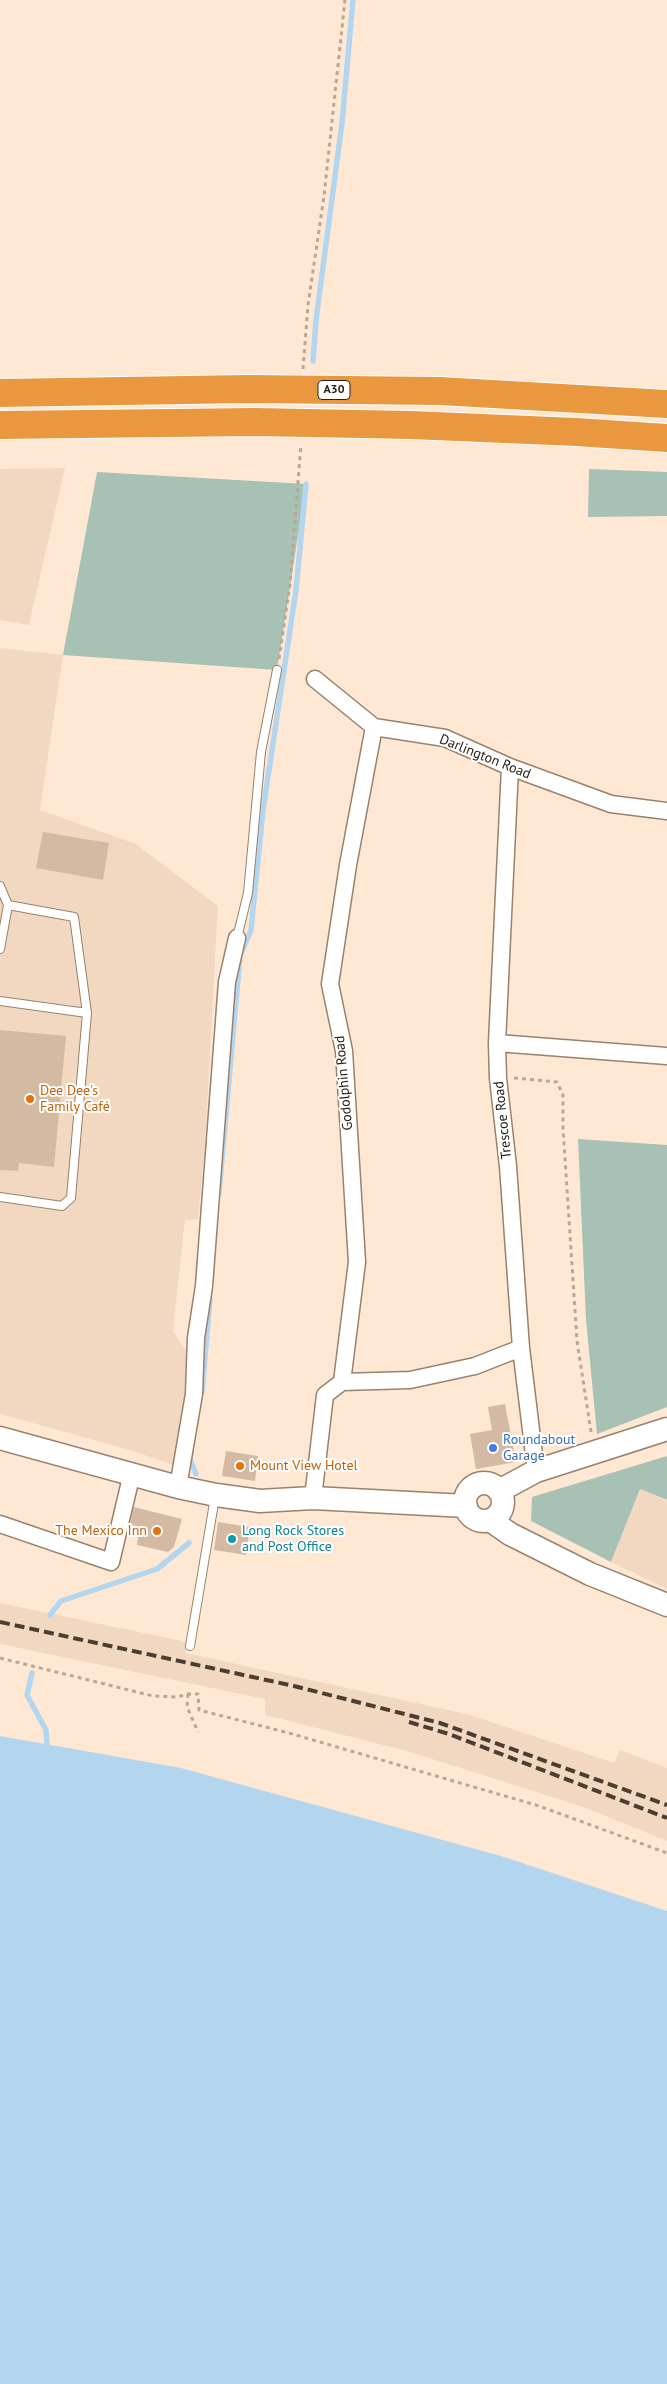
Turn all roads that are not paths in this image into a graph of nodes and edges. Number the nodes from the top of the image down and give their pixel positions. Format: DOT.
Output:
graph roads {
  1 [pos="0,393"];
  2 [pos="667,404"];
  3 [pos="0,425"];
  4 [pos="667,438"];
  5 [pos="277,670"];
  6 [pos="315,679"];
  7 [pos="374,727"];
  8 [pos="510,767"];
  9 [pos="667,811"];
  10 [pos="0,886"];
  11 [pos="8,905"];
  12 [pos="237,938"];
  13 [pos="0,949"];
  14 [pos="0,1001"];
  15 [pos="87,1013"];
  16 [pos="497,1043"];
  17 [pos="667,1056"];
  18 [pos="0,1197"];
  19 [pos="521,1348"];
  20 [pos="342,1382"];
  21 [pos="667,1429"];
  22 [pos="0,1438"];
  23 [pos="536,1471"];
  24 [pos="132,1474"];
  25 [pos="178,1487"];
  26 [pos="499,1491"];
  27 [pos="216,1495"];
  28 [pos="313,1498"];
  29 [pos="466,1506"];
  30 [pos="490,1520"];
  31 [pos="0,1524"];
  32 [pos="667,1605"];
  33 [pos="190,1646"];
  1 -- 2 [label="highway, A30"];
  3 -- 4 [label="highway"];
  5 -- 12 [label="lane"];
  6 -- 7 [label="street"];
  7 -- 8 [label="street, Darlington Road"];
  7 -- 20 [label="street, Godolphin Road"];
  8 -- 9 [label="street, Darlington Road"];
  8 -- 16 [label="street, Trescoe Road"];
  10 -- 11 [label="lane"];
  11 -- 13 [label="lane"];
  11 -- 15 [label="lane"];
  12 -- 25 [label="street"];
  14 -- 15 [label="lane"];
  15 -- 18 [label="lane"];
  16 -- 17 [label="street"];
  16 -- 19 [label="street, Trescoe Road"];
  19 -- 20 [label="street"];
  19 -- 23 [label="street, Trescoe Road"];
  20 -- 28 [label="street"];
  21 -- 23 [label="street"];
  22 -- 24 [label="street"];
  23 -- 26 [label="street"];
  24 -- 25 [label="street"];
  24 -- 31 [label="street"];
  25 -- 27 [label="street"];
  26 -- 29 [label="street"];
  26 -- 30 [label="street"];
  27 -- 28 [label="street"];
  27 -- 33 [label="lane"];
  28 -- 29 [label="street"];
  29 -- 30 [label="street"];
  30 -- 32 [label="street"];
}
